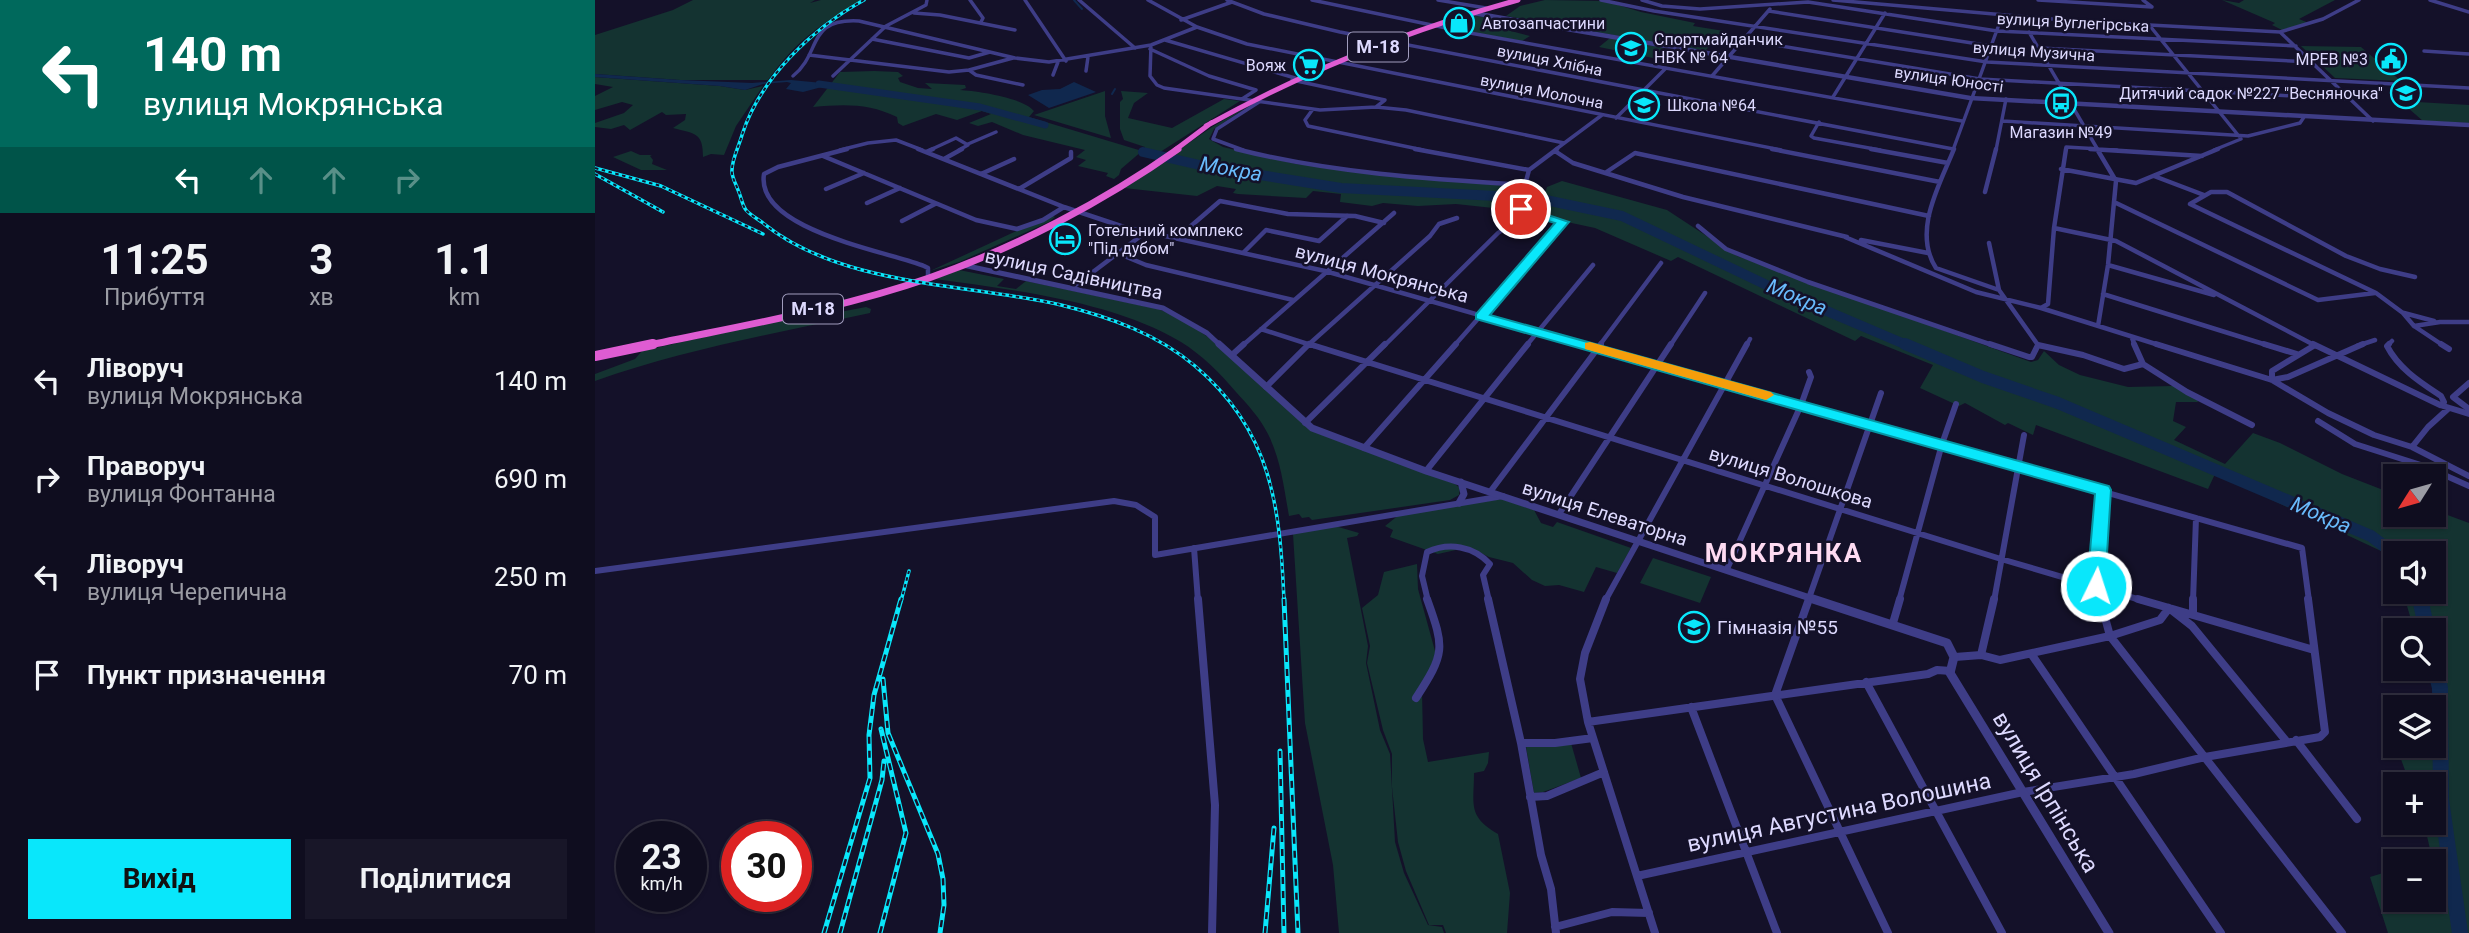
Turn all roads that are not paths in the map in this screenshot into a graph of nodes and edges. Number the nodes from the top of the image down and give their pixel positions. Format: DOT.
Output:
graph roads {
  1 [pos="927,0"];
  2 [pos="971,0"];
  3 [pos="1025,0"];
  4 [pos="1079,0"];
  5 [pos="1148,0"];
  6 [pos="1227,0"];
  7 [pos="1312,0"];
  8 [pos="1438,0"];
  9 [pos="1518,0"];
  10 [pos="1601,0"];
  11 [pos="1642,0"];
  12 [pos="1833,0"];
  13 [pos="2038,0"];
  14 [pos="2143,0"];
  15 [pos="2359,0"];
  16 [pos="2430,0"];
  17 [pos="1233,1"];
  18 [pos="1808,1"];
  19 [pos="1775,3"];
  20 [pos="1486,8"];
  21 [pos="1769,11"];
  22 [pos="1472,12"];
  23 [pos="2469,12"];
  24 [pos="914,13"];
  25 [pos="1885,13"];
  26 [pos="2000,15"];
  27 [pos="1181,19"];
  28 [pos="981,22"];
  29 [pos="1434,26"];
  30 [pos="1757,26"];
  31 [pos="2150,26"];
  32 [pos="885,27"];
  33 [pos="1197,27"];
  34 [pos="1877,27"];
  35 [pos="1015,30"];
  36 [pos="1997,31"];
  37 [pos="2280,32"];
  38 [pos="2029,33"];
  39 [pos="872,39"];
  40 [pos="2160,39"];
  41 [pos="1164,40"];
  42 [pos="1745,40"];
  43 [pos="1391,42"];
  44 [pos="1867,43"];
  45 [pos="1991,46"];
  46 [pos="2296,46"];
  47 [pos="1150,47"];
  48 [pos="1135,48"];
  49 [pos="2039,48"];
  50 [pos="992,51"];
  51 [pos="2424,51"];
  52 [pos="2469,54"];
  53 [pos="809,55"];
  54 [pos="2173,55"];
  55 [pos="1730,56"];
  56 [pos="1088,57"];
  57 [pos="1015,58"];
  58 [pos="850,59"];
  59 [pos="1858,59"];
  60 [pos="1066,61"];
  61 [pos="1058,62"];
  62 [pos="1987,62"];
  63 [pos="2312,62"];
  64 [pos="1335,63"];
  65 [pos="2047,65"];
  66 [pos="1666,68"];
  67 [pos="969,70"];
  68 [pos="1086,71"];
  69 [pos="2187,72"];
  70 [pos="1053,75"];
  71 [pos="793,76"];
  72 [pos="833,76"];
  73 [pos="1712,76"];
  74 [pos="1847,76"];
  75 [pos="1293,79"];
  76 [pos="1980,79"];
  77 [pos="2331,80"];
  78 [pos="2058,83"];
  79 [pos="1023,85"];
  80 [pos="2469,88"];
  81 [pos="1644,90"];
  82 [pos="2202,91"];
  83 [pos="1833,97"];
  84 [pos="1970,98"];
  85 [pos="2005,99"];
  86 [pos="2350,99"];
  87 [pos="1245,100"];
  88 [pos="1259,102"];
  89 [pos="2070,103"];
  90 [pos="1376,107"];
  91 [pos="1313,109"];
  92 [pos="2219,112"];
  93 [pos="1602,115"];
  94 [pos="2304,117"];
  95 [pos="1616,118"];
  96 [pos="1962,121"];
  97 [pos="2003,121"];
  98 [pos="2373,121"];
  99 [pos="1819,122"];
  100 [pos="2083,125"];
  101 [pos="2469,125"];
  102 [pos="996,132"];
  103 [pos="2238,135"];
  104 [pos="1564,143"];
  105 [pos="968,144"];
  106 [pos="2095,147"];
  107 [pos="1954,149"];
  108 [pos="1555,151"];
  109 [pos="926,152"];
  110 [pos="1071,152"];
  111 [pos="822,156"];
  112 [pos="2202,156"];
  113 [pos="944,159"];
  114 [pos="1014,159"];
  115 [pos="1948,163"];
  116 [pos="2061,169"];
  117 [pos="1529,170"];
  118 [pos="864,173"];
  119 [pos="1605,173"];
  120 [pos="981,174"];
  121 [pos="2154,176"];
  122 [pos="2116,181"];
  123 [pos="1940,182"];
  124 [pos="900,188"];
  125 [pos="826,189"];
  126 [pos="1019,189"];
  127 [pos="1985,192"];
  128 [pos="2204,195"];
  129 [pos="2114,202"];
  130 [pos="867,203"];
  131 [pos="936,204"];
  132 [pos="1064,207"];
  133 [pos="1077,212"];
  134 [pos="1394,213"];
  135 [pos="1347,216"];
  136 [pos="1929,216"];
  137 [pos="1457,218"];
  138 [pos="902,220"];
  139 [pos="1384,223"];
  140 [pos="1698,226"];
  141 [pos="2054,228"];
  142 [pos="1146,232"];
  143 [pos="1845,237"];
  144 [pos="1177,238"];
  145 [pos="2110,239"];
  146 [pos="1989,243"];
  147 [pos="1117,253"];
  148 [pos="1243,253"];
  149 [pos="1928,253"];
  150 [pos="1661,263"];
  151 [pos="963,265"];
  152 [pos="1593,265"];
  153 [pos="2108,265"];
  154 [pos="1325,271"];
  155 [pos="2415,277"];
  156 [pos="928,278"];
  157 [pos="1374,285"];
  158 [pos="1073,288"];
  159 [pos="1999,290"];
  160 [pos="1705,293"];
  161 [pos="2376,293"];
  162 [pos="2103,294"];
  163 [pos="2224,297"];
  164 [pos="2003,298"];
  165 [pos="1293,300"];
  166 [pos="1426,301"];
  167 [pos="2041,308"];
  168 [pos="2403,313"];
  169 [pos="1481,316"];
  170 [pos="2440,322"];
  171 [pos="2469,323"];
  172 [pos="2098,326"];
  173 [pos="2414,326"];
  174 [pos="1261,329"];
  175 [pos="1537,332"];
  176 [pos="1750,338"];
  177 [pos="2132,338"];
  178 [pos="2375,340"];
  179 [pos="2392,341"];
  180 [pos="1310,343"];
  181 [pos="2038,345"];
  182 [pos="2315,345"];
  183 [pos="1596,348"];
  184 [pos="2449,349"];
  185 [pos="2297,354"];
  186 [pos="1232,355"];
  187 [pos="595,356"];
  188 [pos="2335,356"];
  189 [pos="1367,361"];
  190 [pos="2143,364"];
  191 [pos="1655,365"];
  192 [pos="1809,372"];
  193 [pos="1425,379"];
  194 [pos="2272,380"];
  195 [pos="1725,383"];
  196 [pos="2469,383"];
  197 [pos="1266,387"];
  198 [pos="1881,393"];
  199 [pos="1484,398"];
  200 [pos="1956,404"];
  201 [pos="1801,405"];
  202 [pos="2440,405"];
  203 [pos="2449,408"];
  204 [pos="2469,411"];
  205 [pos="1546,417"];
  206 [pos="2318,421"];
  207 [pos="1305,423"];
  208 [pos="1870,425"];
  209 [pos="2252,425"];
  210 [pos="2024,435"];
  211 [pos="1609,437"];
  212 [pos="1942,444"];
  213 [pos="2412,447"];
  214 [pos="1364,448"];
  215 [pos="1683,461"];
  216 [pos="2020,466"];
  217 [pos="1426,471"];
  218 [pos="2469,476"];
  219 [pos="1461,482"];
  220 [pos="1763,485"];
  221 [pos="2469,486"];
  222 [pos="2103,490"];
  223 [pos="1490,492"];
  224 [pos="1504,496"];
  225 [pos="1459,503"];
  226 [pos="1839,509"];
  227 [pos="1559,514"];
  228 [pos="2196,518"];
  229 [pos="1919,533"];
  230 [pos="1640,541"];
  231 [pos="1194,548"];
  232 [pos="2001,559"];
  233 [pos="1727,569"];
  234 [pos="595,571"];
  235 [pos="2096,586"];
  236 [pos="1810,597"];
  237 [pos="2169,608"];
  238 [pos="2193,615"];
  239 [pos="1893,623"];
  240 [pos="2111,636"];
  241 [pos="2314,650"];
  242 [pos="1981,655"];
  243 [pos="2032,655"];
  244 [pos="1955,657"];
  245 [pos="1951,671"];
  246 [pos="1866,682"];
  247 [pos="1775,695"];
  248 [pos="1416,698"];
  249 [pos="1691,707"];
  250 [pos="1588,722"];
  251 [pos="1593,738"];
  252 [pos="2291,741"];
  253 [pos="1521,743"];
  254 [pos="2205,757"];
  255 [pos="1604,772"];
  256 [pos="2114,776"];
  257 [pos="2023,792"];
  258 [pos="1530,797"];
  259 [pos="1936,811"];
  260 [pos="2357,819"];
  261 [pos="1841,832"];
  262 [pos="1746,852"];
  263 [pos="1637,876"];
  264 [pos="1649,914"];
  265 [pos="1555,930"];
  266 [pos="1212,933"];
  267 [pos="1655,933"];
  268 [pos="1777,933"];
  269 [pos="1888,933"];
  270 [pos="2002,933"];
  271 [pos="2109,933"];
  272 [pos="2221,933"];
  273 [pos="2342,933"];
  1 -- 24 [label="street"];
  2 -- 28 [label="street"];
  3 -- 60 [label="street"];
  4 -- 48 [label="street"];
  5 -- 27 [label="street, вулиця Молочна"];
  6 -- 17 [label="street, вулиця Хлібна"];
  7 -- 29 [label="street"];
  8 -- 20 [label="street"];
  9 -- 20 [label="highway, М-18"];
  10 -- 30 [label="street, вулиця Музична"];
  11 -- 19 [label="street, вулиця Вуглегірська"];
  12 -- 26 [label="street"];
  13 -- 14 [label="street"];
  15 -- 37 [label="street"];
  16 -- 23 [label="street"];
  17 -- 27 [label="street"];
  17 -- 43 [label="street, вулиця Хлібна"];
  18 -- 19 [label="street, вулиця Вуглегірська"];
  18 -- 25 [label="street, вулиця Вуглегірська"];
  19 -- 21 [label="street"];
  20 -- 22 [label="highway, М-18"];
  21 -- 30 [label="street"];
  21 -- 34 [label="street"];
  22 -- 29 [label="highway, М-18"];
  22 -- 55 [label="street, вулиця Юності"];
  24 -- 28 [label="street"];
  24 -- 32 [label="street"];
  25 -- 34 [label="street"];
  25 -- 36 [label="street, вулиця Вуглегірська"];
  26 -- 31 [label="street"];
  26 -- 36 [label="street"];
  27 -- 33 [label="street, вулиця Молочна"];
  28 -- 35 [label="street"];
  29 -- 43 [label="highway, М-18"];
  29 -- 66 [label="street"];
  30 -- 42 [label="street"];
  30 -- 44 [label="street, вулиця Музична"];
  31 -- 37 [label="street"];
  31 -- 40 [label="street"];
  32 -- 39 [label="street"];
  32 -- 50 [label="street"];
  32 -- 53 [label="street"];
  33 -- 41 [label="street"];
  33 -- 64 [label="street, вулиця Молочна"];
  34 -- 44 [label="street"];
  34 -- 45 [label="street"];
  36 -- 38 [label="street, вулиця Вуглегірська"];
  36 -- 45 [label="street"];
  37 -- 46 [label="street"];
  38 -- 40 [label="street, вулиця Вуглегірська"];
  38 -- 49 [label="street"];
  39 -- 50 [label="street"];
  39 -- 58 [label="street"];
  40 -- 46 [label="street, вулиця Вуглегірська"];
  40 -- 54 [label="street"];
  41 -- 47 [label="street"];
  41 -- 75 [label="street"];
  42 -- 55 [label="street"];
  42 -- 59 [label="street"];
  43 -- 64 [label="highway, М-18"];
  43 -- 81 [label="street, вулиця Хлібна"];
  44 -- 59 [label="street"];
  44 -- 62 [label="street, вулиця Музична"];
  45 -- 62 [label="street"];
  46 -- 63 [label="street"];
  47 -- 48 [label="street"];
  47 -- 87 [label="street"];
  47 -- 87 [label="street"];
  48 -- 56 [label="street"];
  49 -- 54 [label="street"];
  49 -- 65 [label="street"];
  50 -- 57 [label="street"];
  51 -- 52 [label="street"];
  53 -- 58 [label="street"];
  53 -- 71 [label="street"];
  54 -- 63 [label="street"];
  54 -- 69 [label="street"];
  55 -- 73 [label="street"];
  55 -- 74 [label="street, вулиця Юності"];
  56 -- 60 [label="street"];
  56 -- 68 [label="street"];
  57 -- 61 [label="street"];
  57 -- 67 [label="street"];
  58 -- 67 [label="street"];
  58 -- 72 [label="street"];
  59 -- 74 [label="street"];
  59 -- 76 [label="street"];
  60 -- 61 [label="street"];
  61 -- 70 [label="street"];
  62 -- 65 [label="street, вулиця Музична"];
  62 -- 76 [label="street"];
  63 -- 77 [label="street"];
  64 -- 75 [label="highway, М-18"];
  64 -- 93 [label="street, вулиця Молочна"];
  65 -- 69 [label="street, вулиця Музична"];
  65 -- 78 [label="street"];
  66 -- 73 [label="street"];
  66 -- 81 [label="street"];
  67 -- 79 [label="street"];
  69 -- 77 [label="street, вулиця Музична"];
  69 -- 82 [label="street"];
  73 -- 83 [label="street"];
  74 -- 83 [label="street"];
  74 -- 84 [label="street, вулиця Юності"];
  75 -- 87 [label="highway, М-18"];
  75 -- 90 [label="street"];
  76 -- 78 [label="street"];
  76 -- 84 [label="street"];
  77 -- 80 [label="street, вулиця Музична"];
  77 -- 86 [label="street"];
  78 -- 82 [label="street"];
  78 -- 89 [label="street"];
  81 -- 95 [label="street"];
  81 -- 99 [label="street, вулиця Хлібна"];
  82 -- 86 [label="street"];
  82 -- 92 [label="street"];
  83 -- 96 [label="street"];
  84 -- 85 [label="street, вулиця Юності"];
  84 -- 96 [label="street"];
  85 -- 89 [label="street, вулиця Юності"];
  85 -- 97 [label="street"];
  86 -- 98 [label="street"];
  87 -- 88 [label="street"];
  87 -- 133 [label="highway, М-18"];
  88 -- 91 [label="street"];
  88 -- 117 [label="street"];
  89 -- 92 [label="street, вулиця Юності"];
  89 -- 100 [label="street"];
  90 -- 91 [label="street"];
  90 -- 104 [label="street"];
  91 -- 117 [label="street"];
  92 -- 94 [label="street, вулиця Юності"];
  92 -- 103 [label="street"];
  93 -- 95 [label="street, вулиця Молочна"];
  93 -- 104 [label="street"];
  94 -- 98 [label="street, вулиця Юності"];
  94 -- 103 [label="street"];
  95 -- 123 [label="street, вулиця Молочна"];
  96 -- 107 [label="street"];
  97 -- 100 [label="street"];
  97 -- 127 [label="street"];
  98 -- 101 [label="street, вулиця Юності"];
  99 -- 107 [label="street, вулиця Хлібна"];
  99 -- 115 [label="street"];
  100 -- 103 [label="street"];
  100 -- 106 [label="street"];
  102 -- 105 [label="street"];
  103 -- 112 [label="street"];
  104 -- 108 [label="street"];
  105 -- 109 [label="street"];
  105 -- 113 [label="street"];
  106 -- 112 [label="street"];
  106 -- 116 [label="street"];
  106 -- 122 [label="street"];
  107 -- 115 [label="street"];
  108 -- 117 [label="street"];
  108 -- 119 [label="street"];
  109 -- 111 [label="street, вулиця Мокрянська"];
  109 -- 113 [label="street, вулиця Мокрянська"];
  110 -- 126 [label="street"];
  111 -- 118 [label="street"];
  111 -- 156 [label="street"];
  112 -- 121 [label="street"];
  113 -- 120 [label="street, вулиця Мокрянська"];
  114 -- 120 [label="street"];
  115 -- 123 [label="street"];
  116 -- 122 [label="street"];
  116 -- 141 [label="street"];
  118 -- 124 [label="street"];
  118 -- 125 [label="street"];
  119 -- 136 [label="street"];
  119 -- 143 [label="street"];
  120 -- 126 [label="street, вулиця Мокрянська"];
  121 -- 122 [label="street"];
  121 -- 128 [label="street"];
  122 -- 129 [label="street"];
  123 -- 136 [label="street"];
  124 -- 130 [label="street"];
  124 -- 131 [label="street"];
  126 -- 132 [label="street, вулиця Мокрянська"];
  128 -- 155 [label="street"];
  128 -- 161 [label="street"];
  129 -- 145 [label="street"];
  129 -- 161 [label="street"];
  131 -- 132 [label="street"];
  131 -- 138 [label="street"];
  132 -- 133 [label="street, вулиця Мокрянська"];
  133 -- 142 [label="street, вулиця Мокрянська"];
  133 -- 151 [label="highway, М-18"];
  134 -- 139 [label="street"];
  135 -- 139 [label="street"];
  135 -- 144 [label="street"];
  135 -- 148 [label="street"];
  136 -- 149 [label="street"];
  137 -- 157 [label="street"];
  139 -- 154 [label="street"];
  140 -- 181 [label="street"];
  141 -- 145 [label="street"];
  141 -- 167 [label="street"];
  142 -- 144 [label="street, вулиця Мокрянська"];
  142 -- 147 [label="street"];
  143 -- 149 [label="street"];
  143 -- 164 [label="street"];
  144 -- 148 [label="street, вулиця Мокрянська"];
  145 -- 153 [label="street"];
  145 -- 163 [label="street"];
  146 -- 159 [label="street"];
  147 -- 158 [label="street"];
  147 -- 165 [label="street"];
  148 -- 154 [label="street, вулиця Мокрянська"];
  149 -- 159 [label="street"];
  150 -- 183 [label="street"];
  151 -- 156 [label="highway, М-18"];
  151 -- 158 [label="street, вулиця Садівництва"];
  152 -- 175 [label="street"];
  153 -- 162 [label="street"];
  153 -- 163 [label="street"];
  154 -- 157 [label="street, вулиця Мокрянська"];
  154 -- 165 [label="street"];
  156 -- 187 [label="highway, М-18"];
  157 -- 166 [label="street, вулиця Мокрянська"];
  157 -- 180 [label="street"];
  158 -- 186 [label="street, вулиця Садівництва"];
  159 -- 164 [label="street"];
  160 -- 191 [label="street"];
  161 -- 168 [label="street"];
  162 -- 172 [label="street"];
  162 -- 185 [label="street"];
  163 -- 182 [label="street"];
  164 -- 167 [label="street"];
  164 -- 181 [label="street"];
  165 -- 174 [label="street"];
  166 -- 169 [label="street, вулиця Мокрянська"];
  166 -- 169 [label="street"];
  166 -- 189 [label="street"];
  167 -- 172 [label="street"];
  168 -- 170 [label="street"];
  168 -- 173 [label="street"];
  169 -- 175 [label="street, вулиця Мокрянська"];
  169 -- 193 [label="street"];
  170 -- 171 [label="street"];
  170 -- 173 [label="street"];
  172 -- 177 [label="street"];
  173 -- 184 [label="street"];
  174 -- 180 [label="street, вулиця Волошкова"];
  174 -- 186 [label="street"];
  175 -- 183 [label="street, вулиця Мокрянська"];
  175 -- 199 [label="street"];
  176 -- 195 [label="street"];
  177 -- 190 [label="street"];
  177 -- 194 [label="street"];
  178 -- 188 [label="street"];
  179 -- 202 [label="street"];
  180 -- 189 [label="street, вулиця Волошкова"];
  180 -- 197 [label="street"];
  181 -- 190 [label="street"];
  182 -- 185 [label="street"];
  182 -- 188 [label="street"];
  183 -- 191 [label="street, вулиця Мокрянська"];
  183 -- 205 [label="street"];
  185 -- 194 [label="street"];
  186 -- 197 [label="street, вулиця Садівництва"];
  188 -- 194 [label="street"];
  188 -- 202 [label="street"];
  189 -- 193 [label="street, вулиця Волошкова"];
  189 -- 207 [label="street"];
  190 -- 209 [label="street"];
  191 -- 195 [label="street, вулиця Мокрянська"];
  191 -- 211 [label="street"];
  192 -- 201 [label="street"];
  193 -- 199 [label="street, вулиця Волошкова"];
  193 -- 214 [label="street"];
  194 -- 213 [label="street"];
  195 -- 201 [label="street, вулиця Мокрянська"];
  195 -- 215 [label="street"];
  196 -- 204 [label="street"];
  197 -- 207 [label="street, вулиця Садівництва"];
  198 -- 208 [label="street"];
  199 -- 205 [label="street, вулиця Волошкова"];
  199 -- 217 [label="street"];
  200 -- 212 [label="street"];
  201 -- 208 [label="street, вулиця Мокрянська"];
  201 -- 220 [label="street"];
  202 -- 203 [label="street"];
  203 -- 204 [label="street"];
  203 -- 213 [label="street"];
  205 -- 211 [label="street, вулиця Волошкова"];
  205 -- 223 [label="street"];
  206 -- 221 [label="street"];
  207 -- 214 [label="street, вулиця Елеваторна"];
  208 -- 212 [label="street, вулиця Мокрянська"];
  208 -- 226 [label="street"];
  210 -- 216 [label="street"];
  211 -- 215 [label="street, вулиця Волошкова"];
  211 -- 227 [label="street"];
  212 -- 216 [label="street, вулиця Мокрянська"];
  212 -- 229 [label="street"];
  213 -- 218 [label="street"];
  214 -- 217 [label="street, вулиця Елеваторна"];
  215 -- 220 [label="street, вулиця Волошкова"];
  215 -- 230 [label="street"];
  216 -- 222 [label="street, вулиця Мокрянська"];
  216 -- 232 [label="street"];
  217 -- 219 [label="street, вулиця Елеваторна"];
  219 -- 223 [label="street, вулиця Елеваторна"];
  219 -- 225 [label="street"];
  220 -- 226 [label="street, вулиця Волошкова"];
  220 -- 233 [label="street"];
  222 -- 228 [label="street, вулиця Мокрянська"];
  222 -- 235 [label="street"];
  223 -- 224 [label="street, вулиця Елеваторна"];
  224 -- 225 [label="street"];
  224 -- 227 [label="street, вулиця Елеваторна"];
  225 -- 231 [label="street"];
  226 -- 229 [label="street, вулиця Волошкова"];
  226 -- 236 [label="street"];
  227 -- 230 [label="street, вулиця Елеваторна"];
  228 -- 238 [label="street"];
  228 -- 241 [label="street, вулиця Мокрянська"];
  229 -- 232 [label="street, вулиця Волошкова"];
  229 -- 239 [label="street"];
  230 -- 233 [label="street, вулиця Елеваторна"];
  230 -- 250 [label="street"];
  231 -- 234 [label="street"];
  231 -- 266 [label="street"];
  232 -- 235 [label="street, вулиця Волошкова"];
  232 -- 242 [label="street"];
  233 -- 236 [label="street, вулиця Елеваторна"];
  235 -- 237 [label="street, вулиця Волошкова"];
  235 -- 240 [label="street"];
  236 -- 239 [label="street, вулиця Елеваторна"];
  236 -- 247 [label="street"];
  237 -- 238 [label="street, вулиця Волошкова"];
  237 -- 240 [label="street"];
  237 -- 252 [label="street"];
  238 -- 241 [label="street, вулиця Волошкова"];
  239 -- 244 [label="street, вулиця Елеваторна"];
  240 -- 243 [label="street"];
  240 -- 254 [label="street"];
  241 -- 252 [label="street, вулиця Августина Волошина"];
  242 -- 243 [label="street"];
  242 -- 244 [label="street"];
  243 -- 256 [label="street"];
  244 -- 245 [label="street"];
  245 -- 246 [label="street"];
  245 -- 257 [label="street, вулиця Ірпінська"];
  246 -- 247 [label="street"];
  246 -- 259 [label="street"];
  247 -- 249 [label="street"];
  247 -- 261 [label="street"];
  248 -- 253 [label="street"];
  249 -- 250 [label="street"];
  249 -- 262 [label="street"];
  250 -- 251 [label="street"];
  251 -- 253 [label="street"];
  251 -- 255 [label="street"];
  252 -- 254 [label="street, вулиця Августина Волошина"];
  252 -- 260 [label="street"];
  253 -- 258 [label="street"];
  254 -- 256 [label="street, вулиця Августина Волошина"];
  254 -- 273 [label="street"];
  255 -- 258 [label="street"];
  255 -- 263 [label="street"];
  256 -- 257 [label="street, вулиця Августина Волошина"];
  256 -- 272 [label="street"];
  257 -- 259 [label="street, вулиця Августина Волошина"];
  257 -- 271 [label="street, вулиця Ірпінська"];
  258 -- 265 [label="street"];
  259 -- 261 [label="street, вулиця Августина Волошина"];
  259 -- 270 [label="street"];
  261 -- 262 [label="street, вулиця Августина Волошина"];
  261 -- 269 [label="street"];
  262 -- 263 [label="street, вулиця Августина Волошина"];
  262 -- 268 [label="street"];
  263 -- 264 [label="street"];
  264 -- 265 [label="street"];
  264 -- 267 [label="street"];
}
